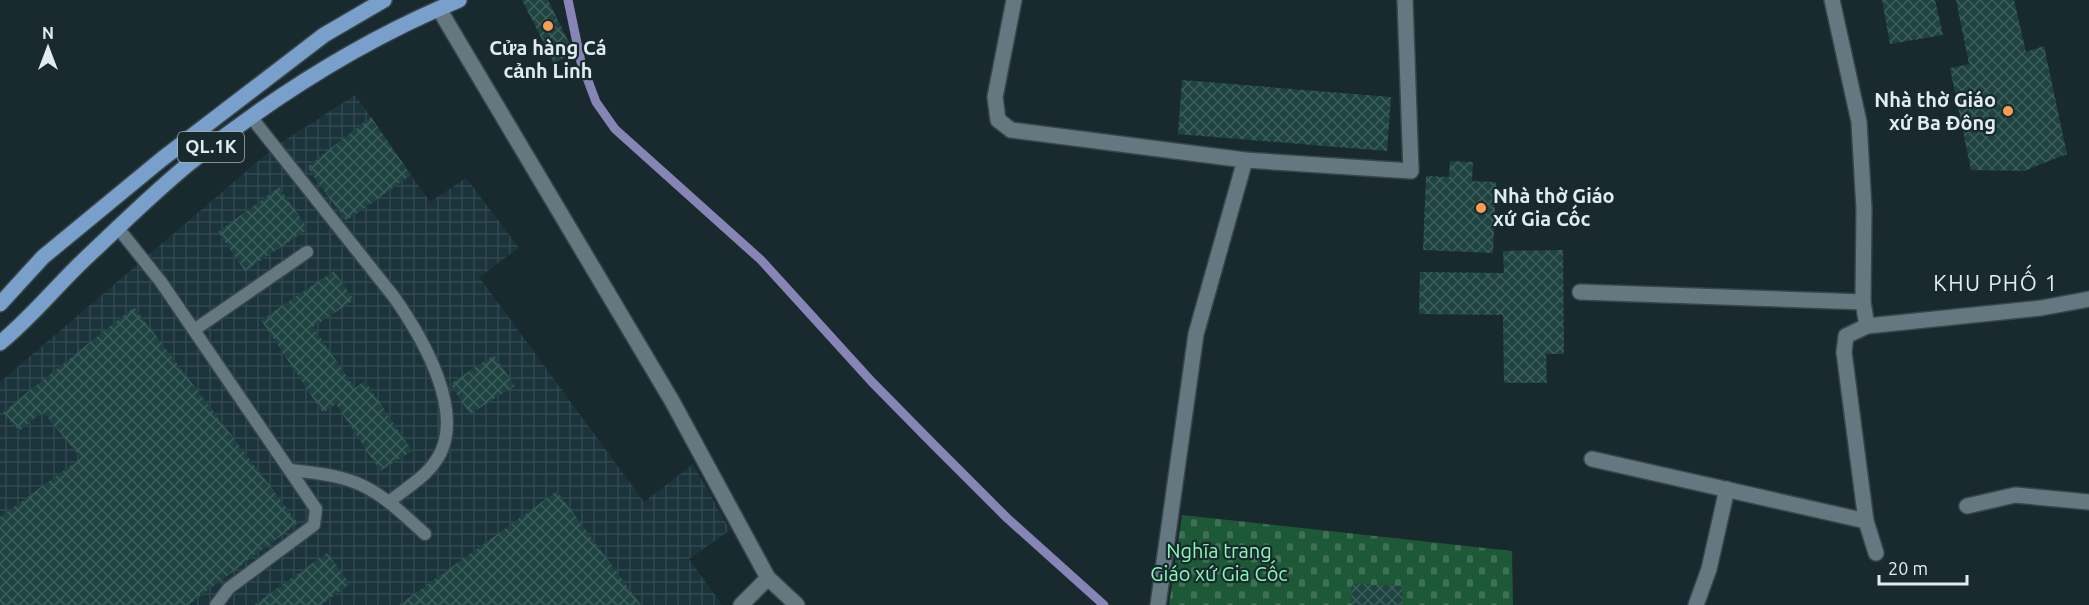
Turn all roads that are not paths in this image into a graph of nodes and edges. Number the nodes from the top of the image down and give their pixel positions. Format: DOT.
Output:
graph roads {
  1 [pos="384,0"];
  2 [pos="459,0"];
  3 [pos="1014,0"];
  4 [pos="1405,0"];
  5 [pos="1832,0"];
  6 [pos="439,9"];
  7 [pos="251,117"];
  8 [pos="1245,160"];
  9 [pos="118,228"];
  10 [pos="307,252"];
  11 [pos="1580,292"];
  12 [pos="2089,299"];
  13 [pos="1863,302"];
  14 [pos="0,304"];
  15 [pos="1867,326"];
  16 [pos="194,330"];
  17 [pos="0,343"];
  18 [pos="1592,459"];
  19 [pos="290,470"];
  20 [pos="1727,489"];
  21 [pos="390,501"];
  22 [pos="2089,502"];
  23 [pos="1967,506"];
  24 [pos="1866,521"];
  25 [pos="425,534"];
  26 [pos="1876,553"];
  27 [pos="768,578"];
  28 [pos="216,605"];
  29 [pos="741,605"];
  30 [pos="797,605"];
  31 [pos="1158,605"];
  32 [pos="1696,605"];
  1 -- 14 [label="main road, QL.1K"];
  2 -- 6 [label="main road, QL.1K"];
  3 -- 8 [label="street"];
  4 -- 8 [label="street"];
  5 -- 13 [label="street"];
  6 -- 7 [label="main road, QL.1K"];
  6 -- 27 [label="street"];
  7 -- 9 [label="main road, QL.1K"];
  7 -- 21 [label="lane"];
  8 -- 31 [label="street"];
  9 -- 16 [label="lane"];
  9 -- 17 [label="main road, QL.1K"];
  10 -- 16 [label="lane"];
  11 -- 13 [label="street"];
  12 -- 15 [label="street"];
  13 -- 15 [label="street"];
  15 -- 24 [label="street"];
  16 -- 19 [label="lane"];
  18 -- 20 [label="street"];
  19 -- 21 [label="lane"];
  19 -- 28 [label="lane"];
  20 -- 24 [label="street"];
  20 -- 32 [label="street"];
  21 -- 25 [label="lane"];
  22 -- 23 [label="street"];
  24 -- 26 [label="street"];
  27 -- 29 [label="street"];
  27 -- 30 [label="street"];
}
